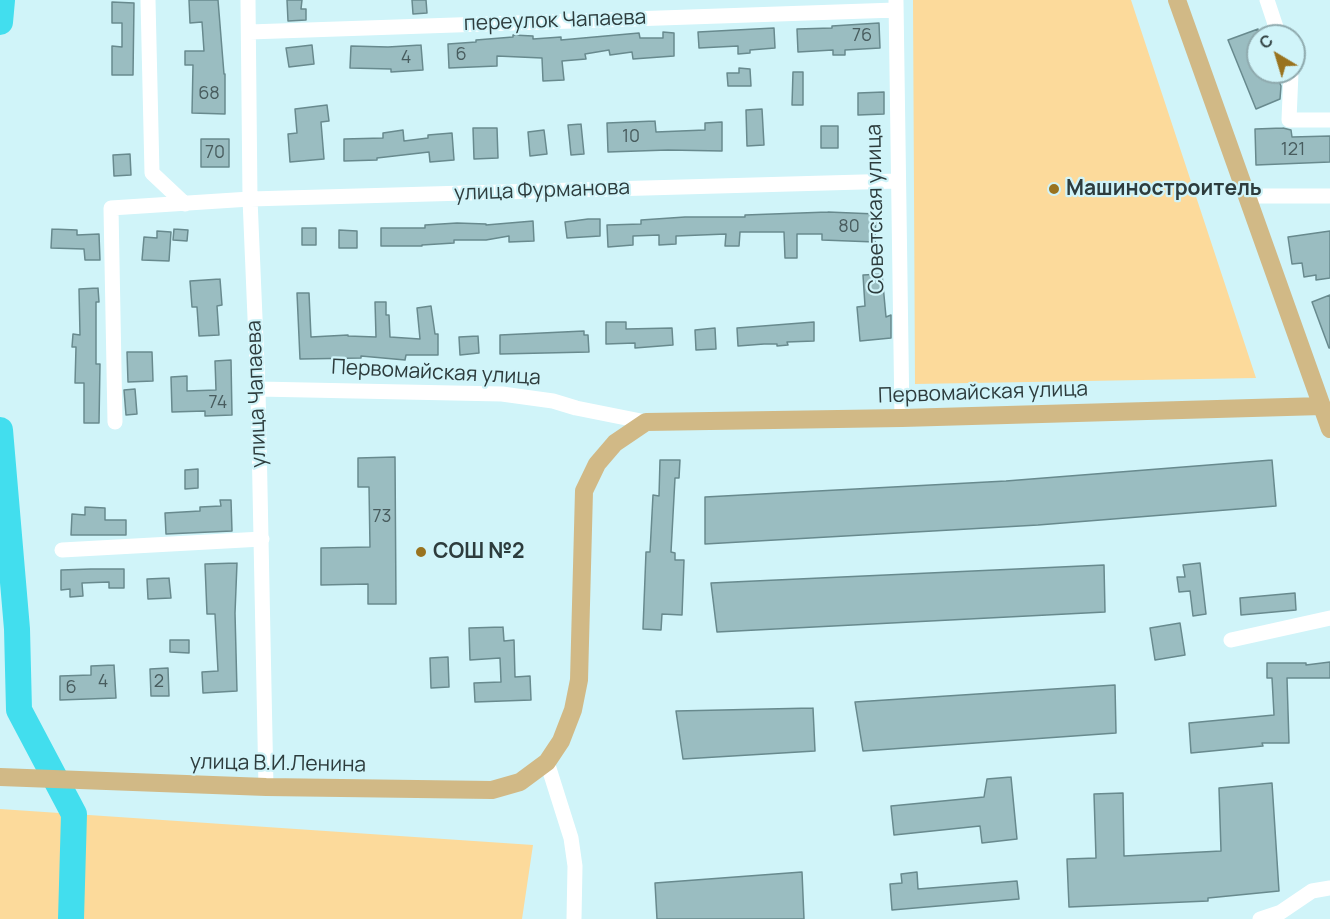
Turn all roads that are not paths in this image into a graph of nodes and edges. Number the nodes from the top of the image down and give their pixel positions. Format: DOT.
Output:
graph roads {
  1 [pos="148,0"];
  2 [pos="249,0"];
  3 [pos="1178,0"];
  4 [pos="1267,0"];
  5 [pos="896,5"];
  6 [pos="1275,24"];
  7 [pos="249,32"];
  8 [pos="1290,84"];
  9 [pos="1330,120"];
  10 [pos="898,181"];
  11 [pos="1248,196"];
  12 [pos="1330,196"];
  13 [pos="250,199"];
  14 [pos="185,204"];
  15 [pos="258,389"];
  16 [pos="1322,406"];
  17 [pos="902,418"];
  18 [pos="115,422"];
  19 [pos="646,422"];
  20 [pos="1330,429"];
  21 [pos="262,539"];
  22 [pos="62,550"];
  23 [pos="1330,618"];
  24 [pos="1231,640"];
  25 [pos="547,762"];
  26 [pos="1,777"];
  27 [pos="266,788"];
  28 [pos="1330,888"];
  29 [pos="574,919"];
  30 [pos="1260,919"];
  1 -- 14 [label="street"];
  2 -- 7 [label="street, улица Чапаева"];
  3 -- 11 [label="main road"];
  4 -- 6 [label="street"];
  5 -- 7 [label="street, переулок Чапаева"];
  5 -- 10 [label="street, Советская улица"];
  7 -- 13 [label="street, улица Чапаева"];
  8 -- 9 [label="street"];
  10 -- 13 [label="street, улица Фурманова"];
  10 -- 17 [label="street, Советская улица"];
  11 -- 12 [label="street"];
  11 -- 16 [label="main road"];
  13 -- 14 [label="street, улица Фурманова"];
  13 -- 15 [label="street, улица Чапаева"];
  14 -- 18 [label="street, улица Фурманова"];
  15 -- 19 [label="street, Первомайская улица"];
  15 -- 21 [label="street, улица Чапаева"];
  16 -- 17 [label="main road, Первомайская улица"];
  16 -- 20 [label="main road"];
  17 -- 19 [label="main road, Первомайская улица"];
  19 -- 25 [label="main road"];
  21 -- 22 [label="street"];
  21 -- 27 [label="street, улица Чапаева"];
  23 -- 24 [label="street"];
  25 -- 27 [label="main road, улица В.И.Ленина"];
  25 -- 29 [label="street"];
  26 -- 27 [label="main road, улица В.И.Ленина"];
  28 -- 30 [label="street"];
}
